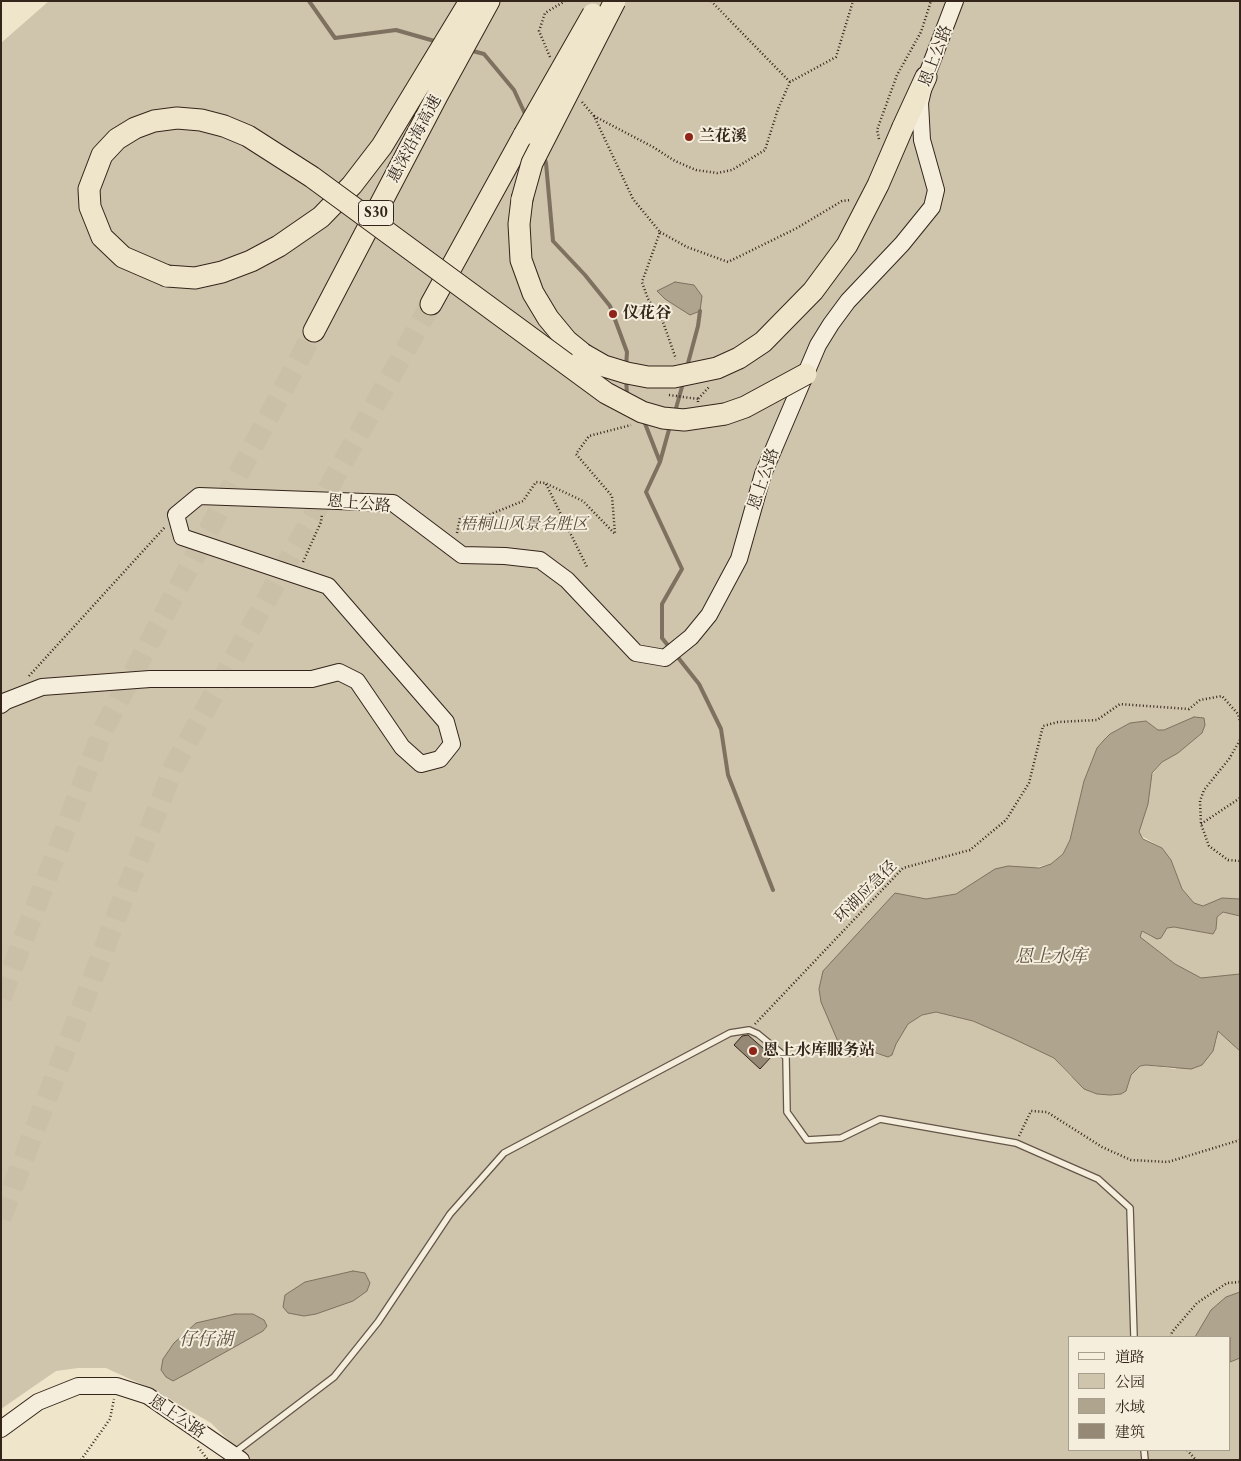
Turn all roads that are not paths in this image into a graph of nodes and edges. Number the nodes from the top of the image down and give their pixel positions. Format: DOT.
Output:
graph roads {
  1 [pos="470,1"];
  2 [pos="489,1"];
  3 [pos="600,1"];
  4 [pos="615,1"];
  5 [pos="955,1"];
  6 [pos="926,77"];
  7 [pos="429,89"];
  8 [pos="431,304"];
  9 [pos="314,331"];
  10 [pos="806,374"];
  11 [pos="1,706"];
  12 [pos="1134,1336"];
  13 [pos="1,1430"];
  14 [pos="237,1457"];
  1 -- 7 [label="highway"];
  2 -- 7 [label="highway, 惠深沿海高速 / S30"];
  3 -- 8 [label="highway, bridge"];
  4 -- 6 [label="highway, bridge"];
  5 -- 6 [label="street, 恩上公路"];
  6 -- 10 [label="street, 恩上公路"];
  7 -- 9 [label="highway, 惠深沿海高速 / S30"];
  7 -- 10 [label="highway, bridge"];
  10 -- 11 [label="street, 恩上公路"];
  12 -- 14 [label="lane"];
  13 -- 14 [label="street, 恩上公路"];
}
